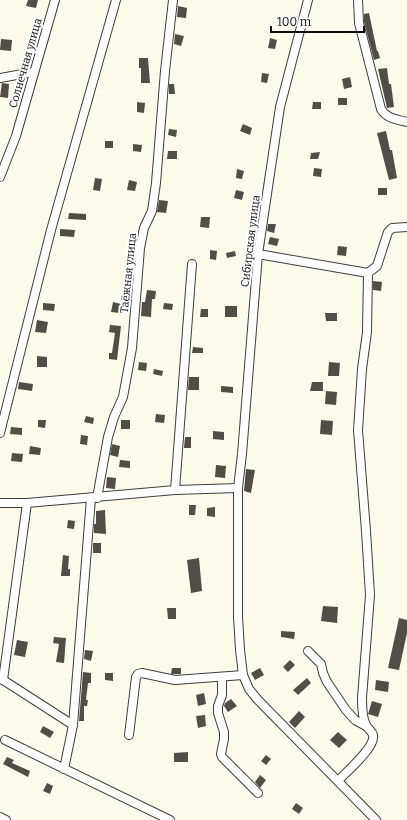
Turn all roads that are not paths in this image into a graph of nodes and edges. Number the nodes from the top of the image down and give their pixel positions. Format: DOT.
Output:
graph roads {
  1 [pos="55,0"];
  2 [pos="116,0"];
  3 [pos="173,0"];
  4 [pos="308,0"];
  5 [pos="358,0"];
  6 [pos="34,72"];
  7 [pos="0,78"];
  8 [pos="407,122"];
  9 [pos="0,177"];
  10 [pos="407,228"];
  11 [pos="258,254"];
  12 [pos="192,264"];
  13 [pos="368,273"];
  14 [pos="0,433"];
  15 [pos="238,488"];
  16 [pos="174,490"];
  17 [pos="94,498"];
  18 [pos="0,503"];
  19 [pos="27,503"];
  20 [pos="308,651"];
  21 [pos="243,676"];
  22 [pos="222,678"];
  23 [pos="1,679"];
  24 [pos="73,725"];
  25 [pos="366,726"];
  26 [pos="129,736"];
  27 [pos="5,740"];
  28 [pos="64,769"];
  29 [pos="338,781"];
  30 [pos="258,793"];
  31 [pos="0,817"];
  32 [pos="6,820"];
  33 [pos="170,820"];
  34 [pos="376,820"];
  1 -- 6 [label="street, Солнечная улица"];
  2 -- 14 [label="street"];
  3 -- 17 [label="street, Таёжная улица"];
  4 -- 11 [label="street, Сибирская улица"];
  5 -- 8 [label="street"];
  6 -- 7 [label="street"];
  6 -- 9 [label="street, Солнечная улица"];
  10 -- 13 [label="street"];
  11 -- 13 [label="street"];
  11 -- 15 [label="street, Сибирская улица"];
  12 -- 16 [label="street"];
  13 -- 25 [label="street"];
  15 -- 16 [label="street"];
  15 -- 21 [label="street, Сибирская улица"];
  16 -- 17 [label="street"];
  17 -- 19 [label="street"];
  17 -- 24 [label="street, Таёжная улица"];
  18 -- 19 [label="street"];
  19 -- 23 [label="street"];
  20 -- 25 [label="street"];
  21 -- 22 [label="street"];
  21 -- 29 [label="street"];
  22 -- 26 [label="street"];
  22 -- 30 [label="street"];
  23 -- 24 [label="street"];
  24 -- 28 [label="street, Таёжная улица"];
  25 -- 29 [label="street"];
  27 -- 28 [label="street"];
  28 -- 33 [label="street"];
  29 -- 34 [label="street"];
  31 -- 32 [label="street"];
}
